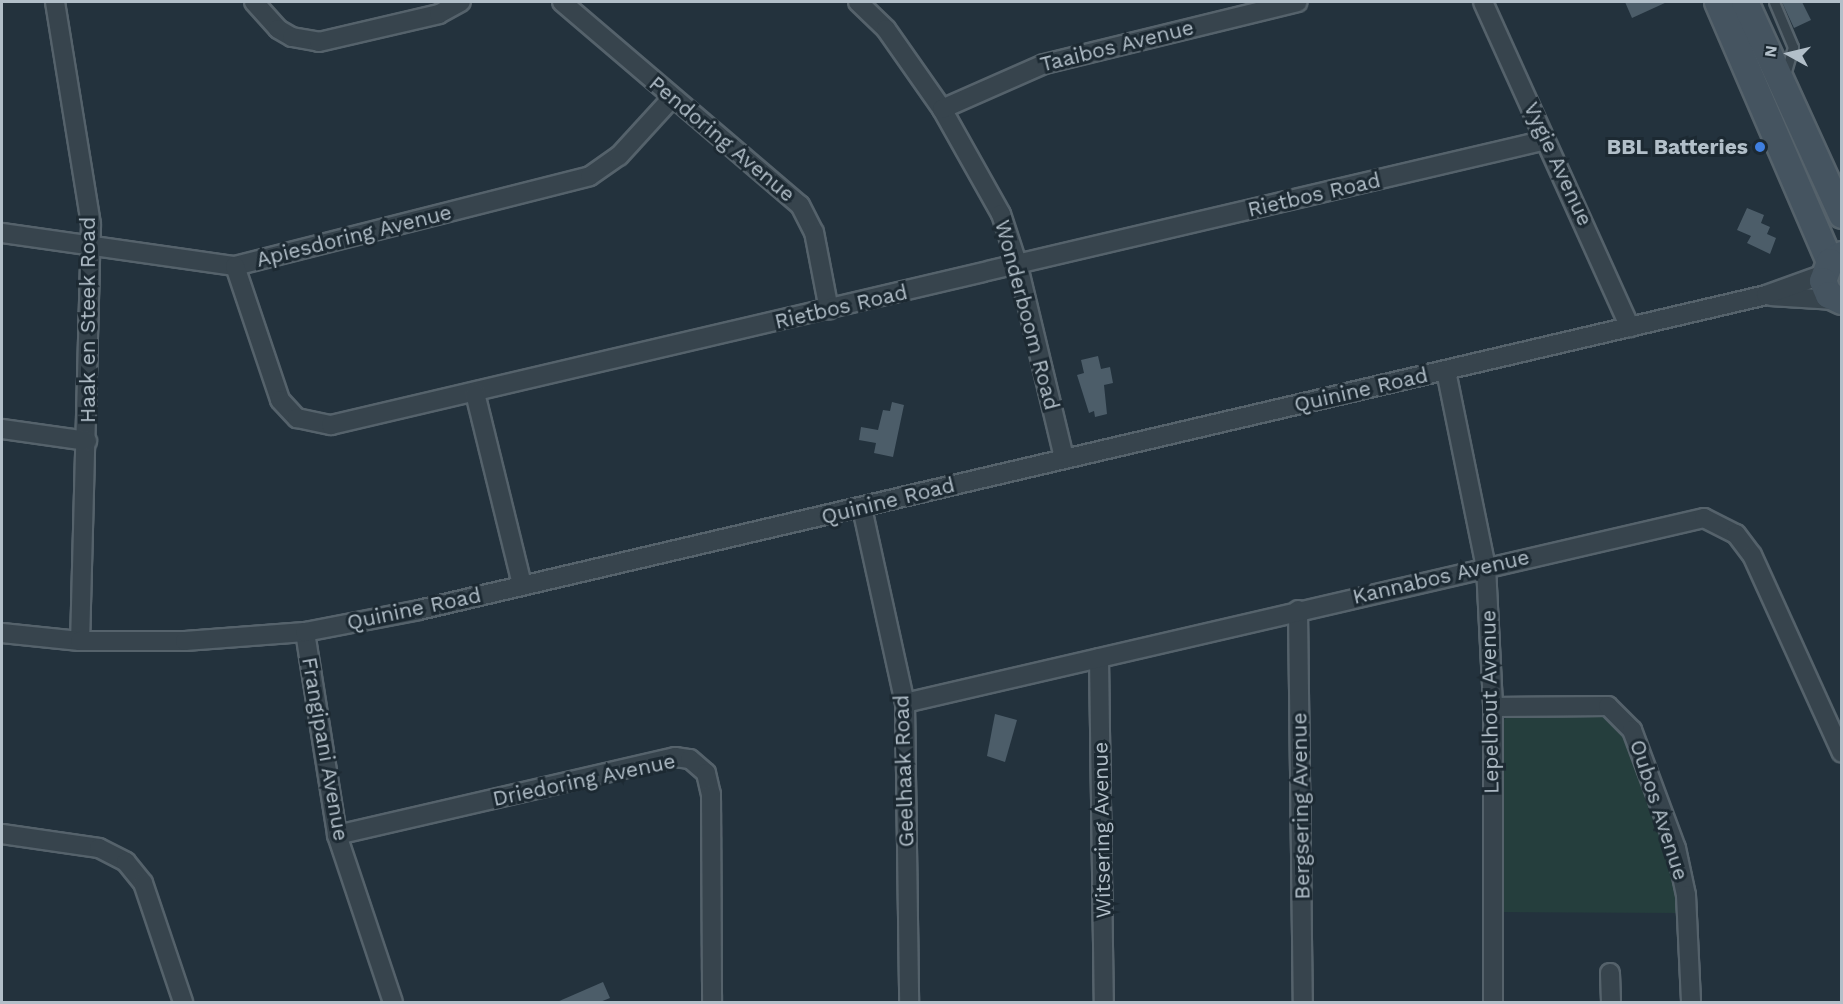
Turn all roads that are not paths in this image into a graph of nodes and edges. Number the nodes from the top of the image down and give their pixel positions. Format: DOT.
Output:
graph roads {
  1 [pos="55,2"];
  2 [pos="254,2"];
  3 [pos="461,2"];
  4 [pos="562,2"];
  5 [pos="858,2"];
  6 [pos="1483,2"];
  7 [pos="1718,2"];
  8 [pos="1745,2"];
  9 [pos="1774,2"];
  10 [pos="1286,3"];
  11 [pos="1782,81"];
  12 [pos="672,98"];
  13 [pos="942,109"];
  14 [pos="1546,140"];
  15 [pos="1842,215"];
  16 [pos="2,233"];
  17 [pos="92,248"];
  18 [pos="1832,264"];
  19 [pos="235,266"];
  20 [pos="1018,266"];
  21 [pos="1766,296"];
  22 [pos="1838,300"];
  23 [pos="829,310"];
  24 [pos="1630,327"];
  25 [pos="1446,371"];
  26 [pos="475,393"];
  27 [pos="2,429"];
  28 [pos="87,441"];
  29 [pos="1064,457"];
  30 [pos="862,508"];
  31 [pos="1486,567"];
  32 [pos="522,585"];
  33 [pos="1298,610"];
  34 [pos="305,632"];
  35 [pos="2,633"];
  36 [pos="80,641"];
  37 [pos="1099,658"];
  38 [pos="905,703"];
  39 [pos="1493,707"];
  40 [pos="1842,753"];
  41 [pos="2,834"];
  42 [pos="337,835"];
  43 [pos="1610,973"];
  44 [pos="183,1002"];
  45 [pos="393,1002"];
  46 [pos="712,1002"];
  47 [pos="909,1002"];
  48 [pos="1104,1002"];
  49 [pos="1303,1002"];
  50 [pos="1493,1002"];
  51 [pos="1611,1002"];
  52 [pos="1691,1002"];
  1 -- 17 [label="street, Haak en Steek Road"];
  2 -- 3 [label="street"];
  4 -- 12 [label="street, Pendoring Avenue"];
  5 -- 13 [label="street, Wonderboom Road"];
  6 -- 14 [label="street, Vygie Avenue"];
  7 -- 18 [label="main road"];
  8 -- 11 [label="main road"];
  9 -- 11 [label="lane"];
  10 -- 13 [label="street, Taaibos Avenue"];
  11 -- 15 [label="main road"];
  12 -- 19 [label="street, Apiesdoring Avenue"];
  12 -- 23 [label="street, Pendoring Avenue"];
  13 -- 20 [label="street, Wonderboom Road"];
  14 -- 20 [label="street, Rietbos Road"];
  14 -- 24 [label="street, Vygie Avenue"];
  16 -- 17 [label="street, Apiesdoring Avenue"];
  17 -- 19 [label="street, Apiesdoring Avenue"];
  17 -- 28 [label="street, Haak en Steek Road"];
  18 -- 21 [label="street, Quinine Road"];
  18 -- 22 [label="main road"];
  19 -- 26 [label="street, Rietbos Road"];
  20 -- 23 [label="street, Rietbos Road"];
  20 -- 29 [label="street, Wonderboom Road"];
  21 -- 22 [label="street, Quinine Road"];
  21 -- 24 [label="street, Quinine Road"];
  23 -- 26 [label="street, Rietbos Road"];
  24 -- 25 [label="street, Quinine Road"];
  25 -- 29 [label="street, Quinine Road"];
  25 -- 31 [label="street, Lepelhout Avenue"];
  26 -- 32 [label="street"];
  27 -- 28 [label="street"];
  28 -- 36 [label="street, Haak en Steek Road"];
  29 -- 30 [label="street, Quinine Road"];
  30 -- 32 [label="street, Quinine Road"];
  30 -- 38 [label="street, Geelhaak Road"];
  31 -- 33 [label="street, Kannabos Avenue"];
  31 -- 39 [label="street, Lepelhout Avenue"];
  31 -- 40 [label="street, Kannabos Avenue"];
  32 -- 34 [label="street, Quinine Road"];
  33 -- 37 [label="street, Kannabos Avenue"];
  33 -- 49 [label="street, Bergsering Avenue"];
  34 -- 36 [label="street, Quinine Road"];
  34 -- 42 [label="street, Frangipani Avenue"];
  35 -- 36 [label="street, Quinine Road"];
  37 -- 38 [label="street, Kannabos Avenue"];
  37 -- 48 [label="street, Witsering Avenue"];
  38 -- 47 [label="street, Geelhaak Road"];
  39 -- 50 [label="street, Lepelhout Avenue"];
  39 -- 52 [label="street, Oubos Avenue"];
  41 -- 44 [label="street"];
  42 -- 45 [label="street, Frangipani Avenue"];
  42 -- 46 [label="street, Driedoring Avenue"];
  43 -- 51 [label="street"];
}
